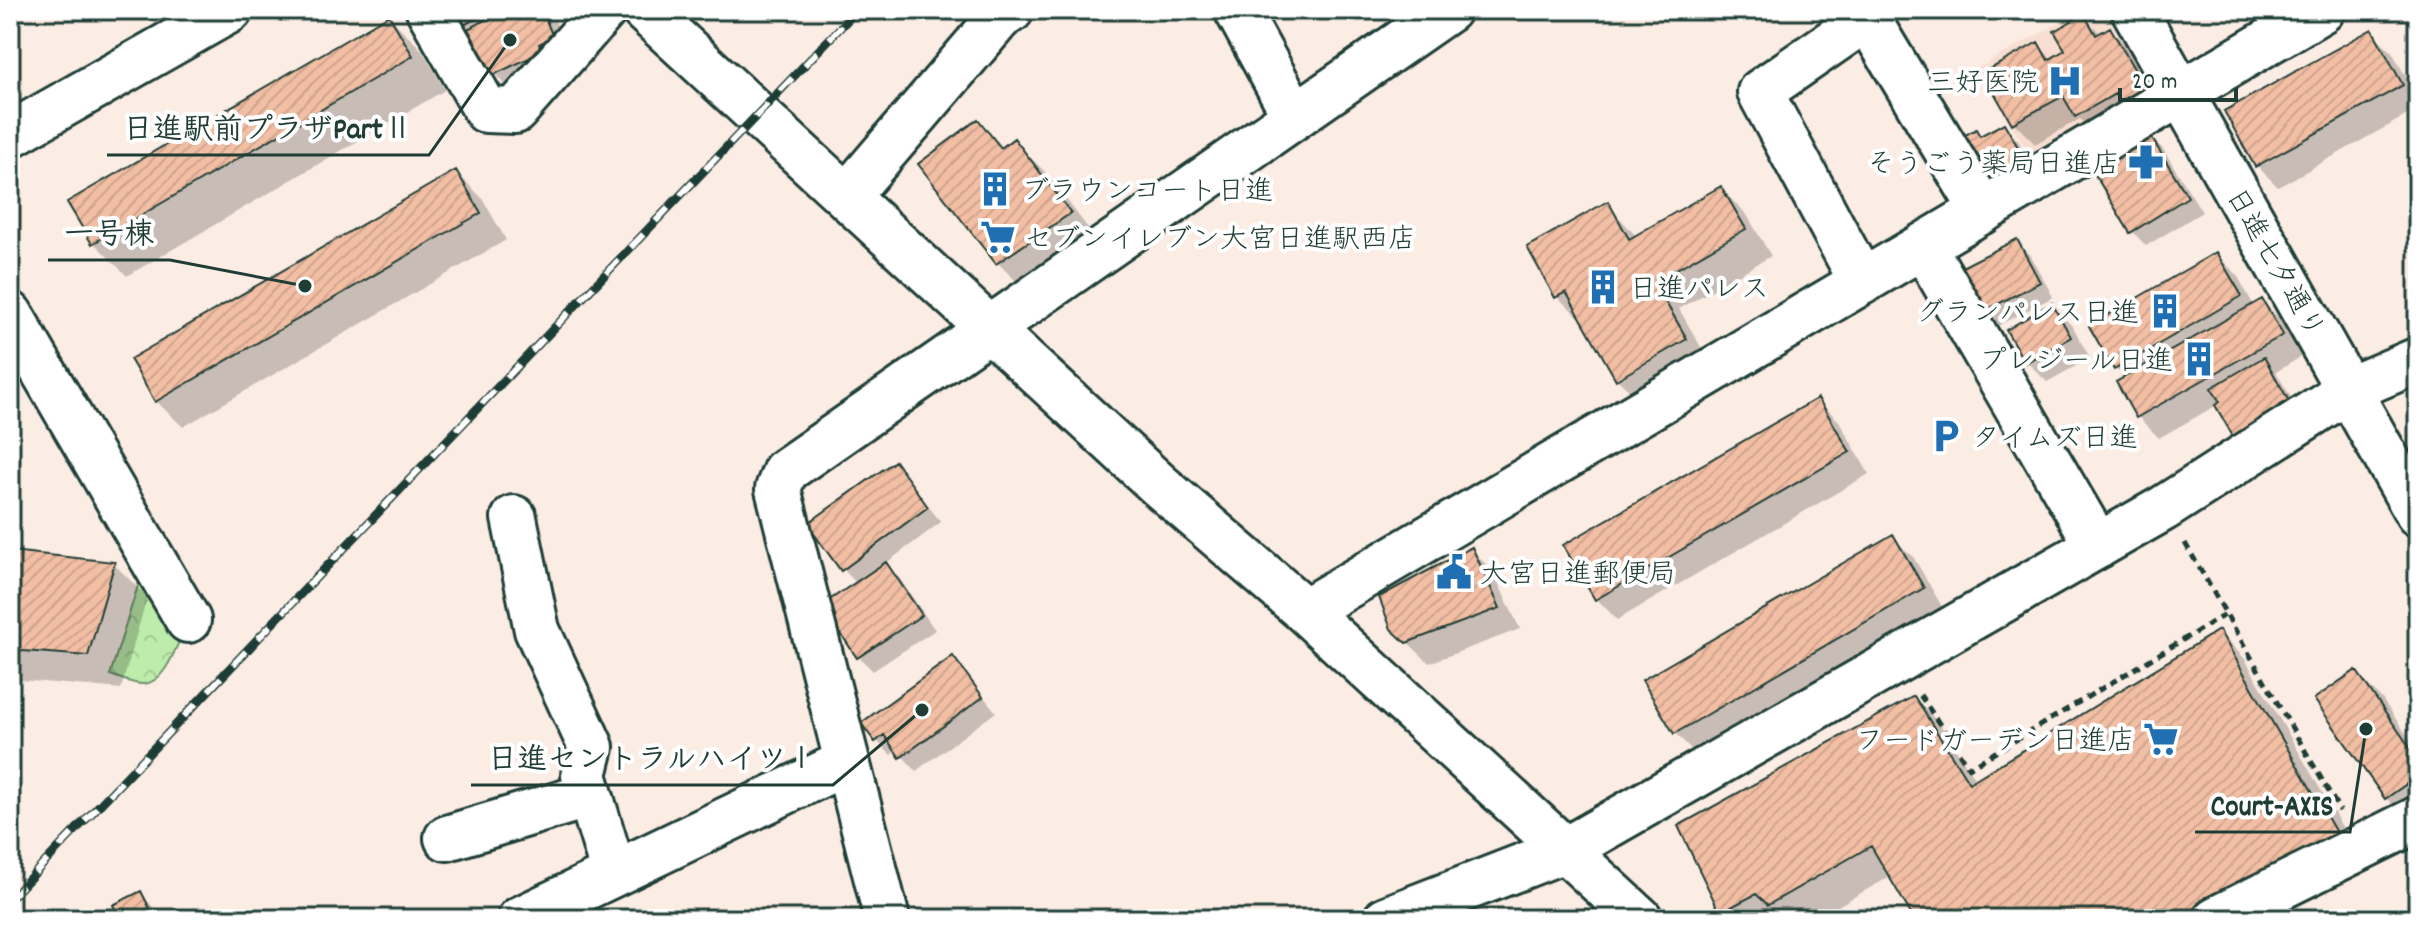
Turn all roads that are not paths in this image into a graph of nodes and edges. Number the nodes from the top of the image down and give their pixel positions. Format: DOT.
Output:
graph roads {
  1 [pos="230,10"];
  2 [pos="429,10"];
  3 [pos="604,10"];
  4 [pos="644,10"];
  5 [pos="1011,10"];
  6 [pos="1237,10"];
  7 [pos="1448,10"];
  8 [pos="2134,10"];
  9 [pos="2322,10"];
  10 [pos="2182,93"];
  11 [pos="1295,116"];
  12 [pos="10,135"];
  13 [pos="847,196"];
  14 [pos="1983,211"];
  15 [pos="1923,246"];
  16 [pos="1862,282"];
  17 [pos="10,314"];
  18 [pos="991,329"];
  19 [pos="2418,360"];
  20 [pos="2350,389"];
  21 [pos="2418,514"];
  22 [pos="514,518"];
  23 [pos="2098,546"];
  24 [pos="1305,611"];
  25 [pos="188,620"];
  26 [pos="847,762"];
  27 [pos="590,795"];
  28 [pos="2418,819"];
  29 [pos="447,838"];
  30 [pos="1567,849"];
  31 [pos="614,874"];
  32 [pos="520,919"];
  33 [pos="887,919"];
  34 [pos="1386,919"];
  35 [pos="1640,919"];
  36 [pos="2216,919"];
  1 -- 12 [label="street"];
  2 -- 3 [label="street"];
  4 -- 13 [label="street"];
  5 -- 13 [label="street"];
  6 -- 11 [label="street"];
  7 -- 11 [label="street"];
  8 -- 10 [label="street, 日進七夕通り"];
  9 -- 10 [label="street"];
  10 -- 14 [label="street"];
  10 -- 20 [label="street, 日進七夕通り"];
  11 -- 18 [label="street"];
  13 -- 18 [label="street"];
  14 -- 15 [label="street"];
  14 -- 16 [label="street"];
  15 -- 16 [label="street"];
  15 -- 23 [label="street"];
  16 -- 24 [label="street"];
  17 -- 25 [label="street"];
  18 -- 24 [label="street"];
  18 -- 26 [label="street"];
  19 -- 20 [label="street"];
  20 -- 21 [label="street, 日進七夕通り"];
  20 -- 23 [label="street"];
  22 -- 27 [label="street"];
  23 -- 30 [label="street"];
  24 -- 30 [label="street"];
  26 -- 31 [label="street"];
  26 -- 33 [label="street"];
  27 -- 29 [label="street"];
  27 -- 31 [label="street"];
  28 -- 36 [label="street"];
  30 -- 34 [label="street"];
  30 -- 35 [label="street"];
  31 -- 32 [label="street"];
}
